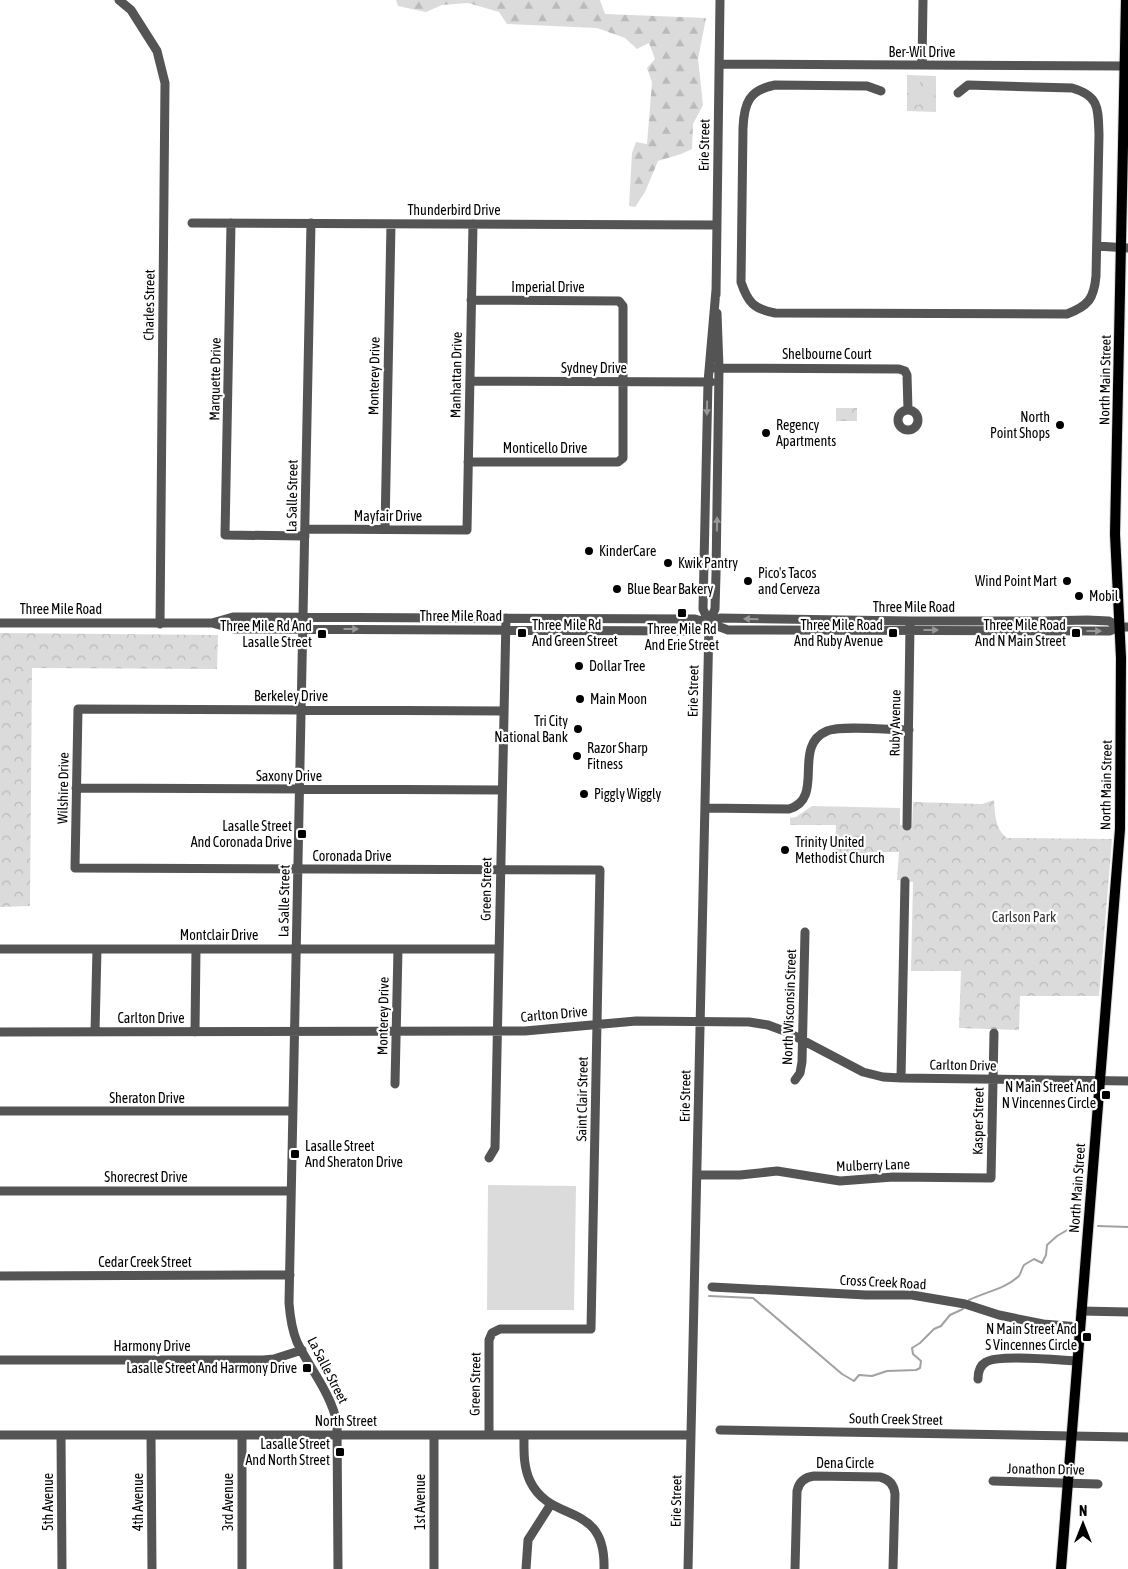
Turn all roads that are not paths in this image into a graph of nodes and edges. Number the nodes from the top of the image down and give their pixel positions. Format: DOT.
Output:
graph roads {
  1 [pos="120,0"];
  2 [pos="720,0"];
  3 [pos="923,0"];
  4 [pos="1126,0"];
  5 [pos="719,64"];
  6 [pos="922,65"];
  7 [pos="1125,66"];
  8 [pos="881,91"];
  9 [pos="958,93"];
  10 [pos="192,223"];
  11 [pos="231,223"];
  12 [pos="311,224"];
  13 [pos="391,224"];
  14 [pos="473,224"];
  15 [pos="716,225"];
  16 [pos="1097,246"];
  17 [pos="1124,248"];
  18 [pos="716,290"];
  19 [pos="471,300"];
  20 [pos="708,368"];
  21 [pos="719,368"];
  22 [pos="470,381"];
  23 [pos="623,382"];
  24 [pos="708,382"];
  25 [pos="719,382"];
  26 [pos="908,410"];
  27 [pos="468,462"];
  28 [pos="705,493"];
  29 [pos="717,493"];
  30 [pos="467,526"];
  31 [pos="385,530"];
  32 [pos="305,532"];
  33 [pos="226,535"];
  34 [pos="704,549"];
  35 [pos="717,549"];
  36 [pos="303,618"];
  37 [pos="506,618"];
  38 [pos="0,623"];
  39 [pos="212,623"];
  40 [pos="709,623"];
  41 [pos="160,624"];
  42 [pos="910,625"];
  43 [pos="1124,627"];
  44 [pos="303,629"];
  45 [pos="506,629"];
  46 [pos="78,709"];
  47 [pos="301,710"];
  48 [pos="504,711"];
  49 [pos="909,730"];
  50 [pos="76,788"];
  51 [pos="300,789"];
  52 [pos="502,790"];
  53 [pos="705,808"];
  54 [pos="906,826"];
  55 [pos="1124,829"];
  56 [pos="75,868"];
  57 [pos="298,869"];
  58 [pos="501,870"];
  59 [pos="600,870"];
  60 [pos="905,881"];
  61 [pos="805,932"];
  62 [pos="0,949"];
  63 [pos="96,949"];
  64 [pos="196,949"];
  65 [pos="296,949"];
  66 [pos="398,949"];
  67 [pos="499,949"];
  68 [pos="700,1022"];
  69 [pos="597,1024"];
  70 [pos="497,1031"];
  71 [pos="0,1032"];
  72 [pos="95,1032"];
  73 [pos="195,1032"];
  74 [pos="295,1032"];
  75 [pos="396,1032"];
  76 [pos="994,1033"];
  77 [pos="802,1040"];
  78 [pos="901,1078"];
  79 [pos="992,1079"];
  80 [pos="795,1080"];
  81 [pos="1099,1081"];
  82 [pos="1128,1081"];
  83 [pos="395,1084"];
  84 [pos="0,1111"];
  85 [pos="293,1111"];
  86 [pos="488,1158"];
  87 [pos="697,1175"];
  88 [pos="992,1178"];
  89 [pos="0,1191"];
  90 [pos="291,1191"];
  91 [pos="290,1275"];
  92 [pos="0,1276"];
  93 [pos="712,1287"];
  94 [pos="1081,1311"];
  95 [pos="1128,1312"];
  96 [pos="1079,1327"];
  97 [pos="492,1334"];
  98 [pos="302,1350"];
  99 [pos="0,1360"];
  100 [pos="1077,1361"];
  101 [pos="978,1380"];
  102 [pos="720,1430"];
  103 [pos="488,1434"];
  104 [pos="0,1435"];
  105 [pos="61,1435"];
  106 [pos="152,1435"];
  107 [pos="242,1435"];
  108 [pos="338,1435"];
  109 [pos="434,1435"];
  110 [pos="524,1435"];
  111 [pos="691,1435"];
  112 [pos="1071,1435"];
  113 [pos="1128,1437"];
  114 [pos="993,1481"];
  115 [pos="1068,1483"];
  116 [pos="1098,1484"];
  117 [pos="551,1504"];
  118 [pos="62,1569"];
  119 [pos="152,1569"];
  120 [pos="242,1569"];
  121 [pos="338,1569"];
  122 [pos="434,1569"];
  123 [pos="526,1569"];
  124 [pos="604,1569"];
  125 [pos="688,1569"];
  126 [pos="795,1569"];
  127 [pos="893,1569"];
  128 [pos="1061,1569"];
  1 -- 41 [label="street, Charles Street"];
  2 -- 5 [label="street, Erie Street"];
  3 -- 6 [label="street"];
  4 -- 7 [label="main road, North Main Street"];
  5 -- 6 [label="street, Ber-Wil Drive"];
  5 -- 15 [label="street, Erie Street"];
  6 -- 7 [label="street, Ber-Wil Drive"];
  7 -- 17 [label="main road, North Main Street"];
  8 -- 16 [label="street"];
  9 -- 16 [label="street"];
  10 -- 11 [label="street, Thunderbird Drive"];
  11 -- 12 [label="street, Thunderbird Drive"];
  11 -- 33 [label="street, Marquette Drive"];
  12 -- 13 [label="street, Thunderbird Drive"];
  12 -- 32 [label="street, La Salle Street"];
  13 -- 14 [label="street, Thunderbird Drive"];
  13 -- 31 [label="street, Monterey Drive"];
  14 -- 15 [label="street, Thunderbird Drive"];
  14 -- 19 [label="street, Manhattan Drive"];
  15 -- 18 [label="street, Erie Street"];
  16 -- 17 [label="street"];
  17 -- 43 [label="main road, North Main Street"];
  18 -- 20 [label="street, Erie Street"];
  18 -- 21 [label="street, Erie Street"];
  19 -- 22 [label="street, Manhattan Drive"];
  19 -- 23 [label="street, Imperial Drive"];
  20 -- 21 [label="street, Shelbourne Court"];
  20 -- 24 [label="street, Erie Street"];
  21 -- 25 [label="street, Erie Street"];
  21 -- 26 [label="street, Shelbourne Court"];
  22 -- 23 [label="street, Sydney Drive"];
  22 -- 27 [label="street, Manhattan Drive"];
  23 -- 24 [label="street, Sydney Drive"];
  23 -- 27 [label="street, Monticello Drive"];
  24 -- 25 [label="street, Sydney Drive"];
  24 -- 28 [label="street, Erie Street, one-way"];
  25 -- 29 [label="street, Erie Street"];
  27 -- 30 [label="street, Manhattan Drive"];
  28 -- 29 [label="street"];
  28 -- 34 [label="street, Erie Street"];
  35 -- 29 [label="street, Erie Street, one-way"];
  30 -- 31 [label="street, Mayfair Drive"];
  31 -- 32 [label="street, Mayfair Drive"];
  32 -- 33 [label="street, Mayfair Drive"];
  32 -- 36 [label="street, La Salle Street"];
  34 -- 35 [label="street"];
  34 -- 40 [label="street, Erie Street"];
  35 -- 40 [label="street, Erie Street"];
  36 -- 37 [label="street, Three Mile Road"];
  36 -- 39 [label="street, Three Mile Road"];
  36 -- 44 [label="street, La Salle Street"];
  37 -- 40 [label="street, Three Mile Road"];
  37 -- 45 [label="street, Green Street"];
  38 -- 41 [label="street, Three Mile Road"];
  39 -- 41 [label="street, Three Mile Road"];
  39 -- 44 [label="street, Three Mile Road"];
  40 -- 42 [label="street, Three Mile Road"];
  40 -- 45 [label="street, Three Mile Road"];
  40 -- 53 [label="street, Erie Street"];
  42 -- 43 [label="street, Three Mile Road"];
  42 -- 49 [label="street, Ruby Avenue"];
  43 -- 55 [label="main road, North Main Street"];
  44 -- 45 [label="street, Three Mile Road, one-way"];
  44 -- 47 [label="street, La Salle Street"];
  45 -- 48 [label="street, Green Street"];
  46 -- 47 [label="street, Berkeley Drive"];
  46 -- 50 [label="street, Wilshire Drive"];
  47 -- 48 [label="street, Berkeley Drive"];
  47 -- 51 [label="street, La Salle Street"];
  48 -- 52 [label="street, Green Street"];
  49 -- 53 [label="street"];
  49 -- 54 [label="street, Ruby Avenue"];
  50 -- 51 [label="street, Saxony Drive"];
  50 -- 56 [label="street, Wilshire Drive"];
  51 -- 52 [label="street, Saxony Drive"];
  51 -- 57 [label="street, La Salle Street"];
  52 -- 58 [label="street, Green Street"];
  53 -- 68 [label="street, Erie Street"];
  55 -- 81 [label="main road, North Main Street"];
  56 -- 57 [label="street, Coronada Drive"];
  57 -- 58 [label="street, Coronada Drive"];
  57 -- 65 [label="street, La Salle Street"];
  58 -- 59 [label="street, Coronada Drive"];
  58 -- 67 [label="street, Green Street"];
  59 -- 69 [label="street, Saint Clair Street"];
  60 -- 78 [label="street"];
  61 -- 77 [label="street, North Wisconsin Street"];
  62 -- 63 [label="street, Montclair Drive"];
  63 -- 64 [label="street, Montclair Drive"];
  63 -- 72 [label="street"];
  64 -- 65 [label="street, Montclair Drive"];
  64 -- 73 [label="street"];
  65 -- 66 [label="street, Montclair Drive"];
  65 -- 74 [label="street, La Salle Street"];
  66 -- 67 [label="street, Montclair Drive"];
  66 -- 75 [label="street, Monterey Drive"];
  67 -- 70 [label="street, Green Street"];
  68 -- 69 [label="street, Carlton Drive"];
  68 -- 77 [label="street, Carlton Drive"];
  68 -- 87 [label="street, Erie Street"];
  69 -- 70 [label="street, Carlton Drive"];
  69 -- 97 [label="street, Saint Clair Street"];
  70 -- 75 [label="street, Carlton Drive"];
  70 -- 86 [label="street, Green Street"];
  71 -- 72 [label="street, Carlton Drive"];
  72 -- 73 [label="street, Carlton Drive"];
  73 -- 74 [label="street, Carlton Drive"];
  74 -- 75 [label="street, Carlton Drive"];
  74 -- 85 [label="street, La Salle Street"];
  75 -- 83 [label="street, Monterey Drive"];
  76 -- 79 [label="street, Kasper Street"];
  77 -- 78 [label="street, Carlton Drive"];
  77 -- 80 [label="street, North Wisconsin Street"];
  78 -- 79 [label="street, Carlton Drive"];
  79 -- 81 [label="street, Carlton Drive"];
  79 -- 88 [label="street, Kasper Street"];
  81 -- 82 [label="street, Carlton Drive"];
  81 -- 94 [label="main road, North Main Street"];
  84 -- 85 [label="street, Sheraton Drive"];
  85 -- 90 [label="street, La Salle Street"];
  87 -- 88 [label="street, Mulberry Lane"];
  87 -- 111 [label="street, Erie Street"];
  89 -- 90 [label="street, Shorecrest Drive"];
  90 -- 91 [label="street, La Salle Street"];
  91 -- 92 [label="street, Cedar Creek Street"];
  91 -- 98 [label="street, La Salle Street"];
  93 -- 96 [label="street, Cross Creek Road"];
  94 -- 95 [label="street"];
  94 -- 96 [label="main road, North Main Street"];
  96 -- 100 [label="main road, North Main Street"];
  97 -- 103 [label="street, Green Street"];
  98 -- 99 [label="street, Harmony Drive"];
  98 -- 108 [label="street, La Salle Street"];
  100 -- 101 [label="street"];
  100 -- 112 [label="main road, North Main Street"];
  102 -- 112 [label="street, South Creek Street"];
  103 -- 109 [label="street, North Street"];
  103 -- 110 [label="street, North Street"];
  104 -- 105 [label="street, North Street"];
  105 -- 106 [label="street, North Street"];
  105 -- 118 [label="street, 5th Avenue"];
  106 -- 107 [label="street, North Street"];
  106 -- 119 [label="street, 4th Avenue"];
  107 -- 108 [label="street, North Street"];
  107 -- 120 [label="street, 3rd Avenue"];
  108 -- 109 [label="street, North Street"];
  108 -- 121 [label="street, La Salle Street"];
  109 -- 122 [label="street, 1st Avenue"];
  110 -- 111 [label="street, North Street"];
  110 -- 117 [label="street"];
  111 -- 125 [label="street, Erie Street"];
  112 -- 113 [label="street"];
  112 -- 115 [label="main road, North Main Street"];
  114 -- 115 [label="street, Jonathon Drive"];
  115 -- 116 [label="street, Jonathon Drive"];
  115 -- 128 [label="main road, North Main Street"];
  117 -- 123 [label="street"];
  117 -- 124 [label="street"];
  126 -- 127 [label="street, Dena Circle"];
}
